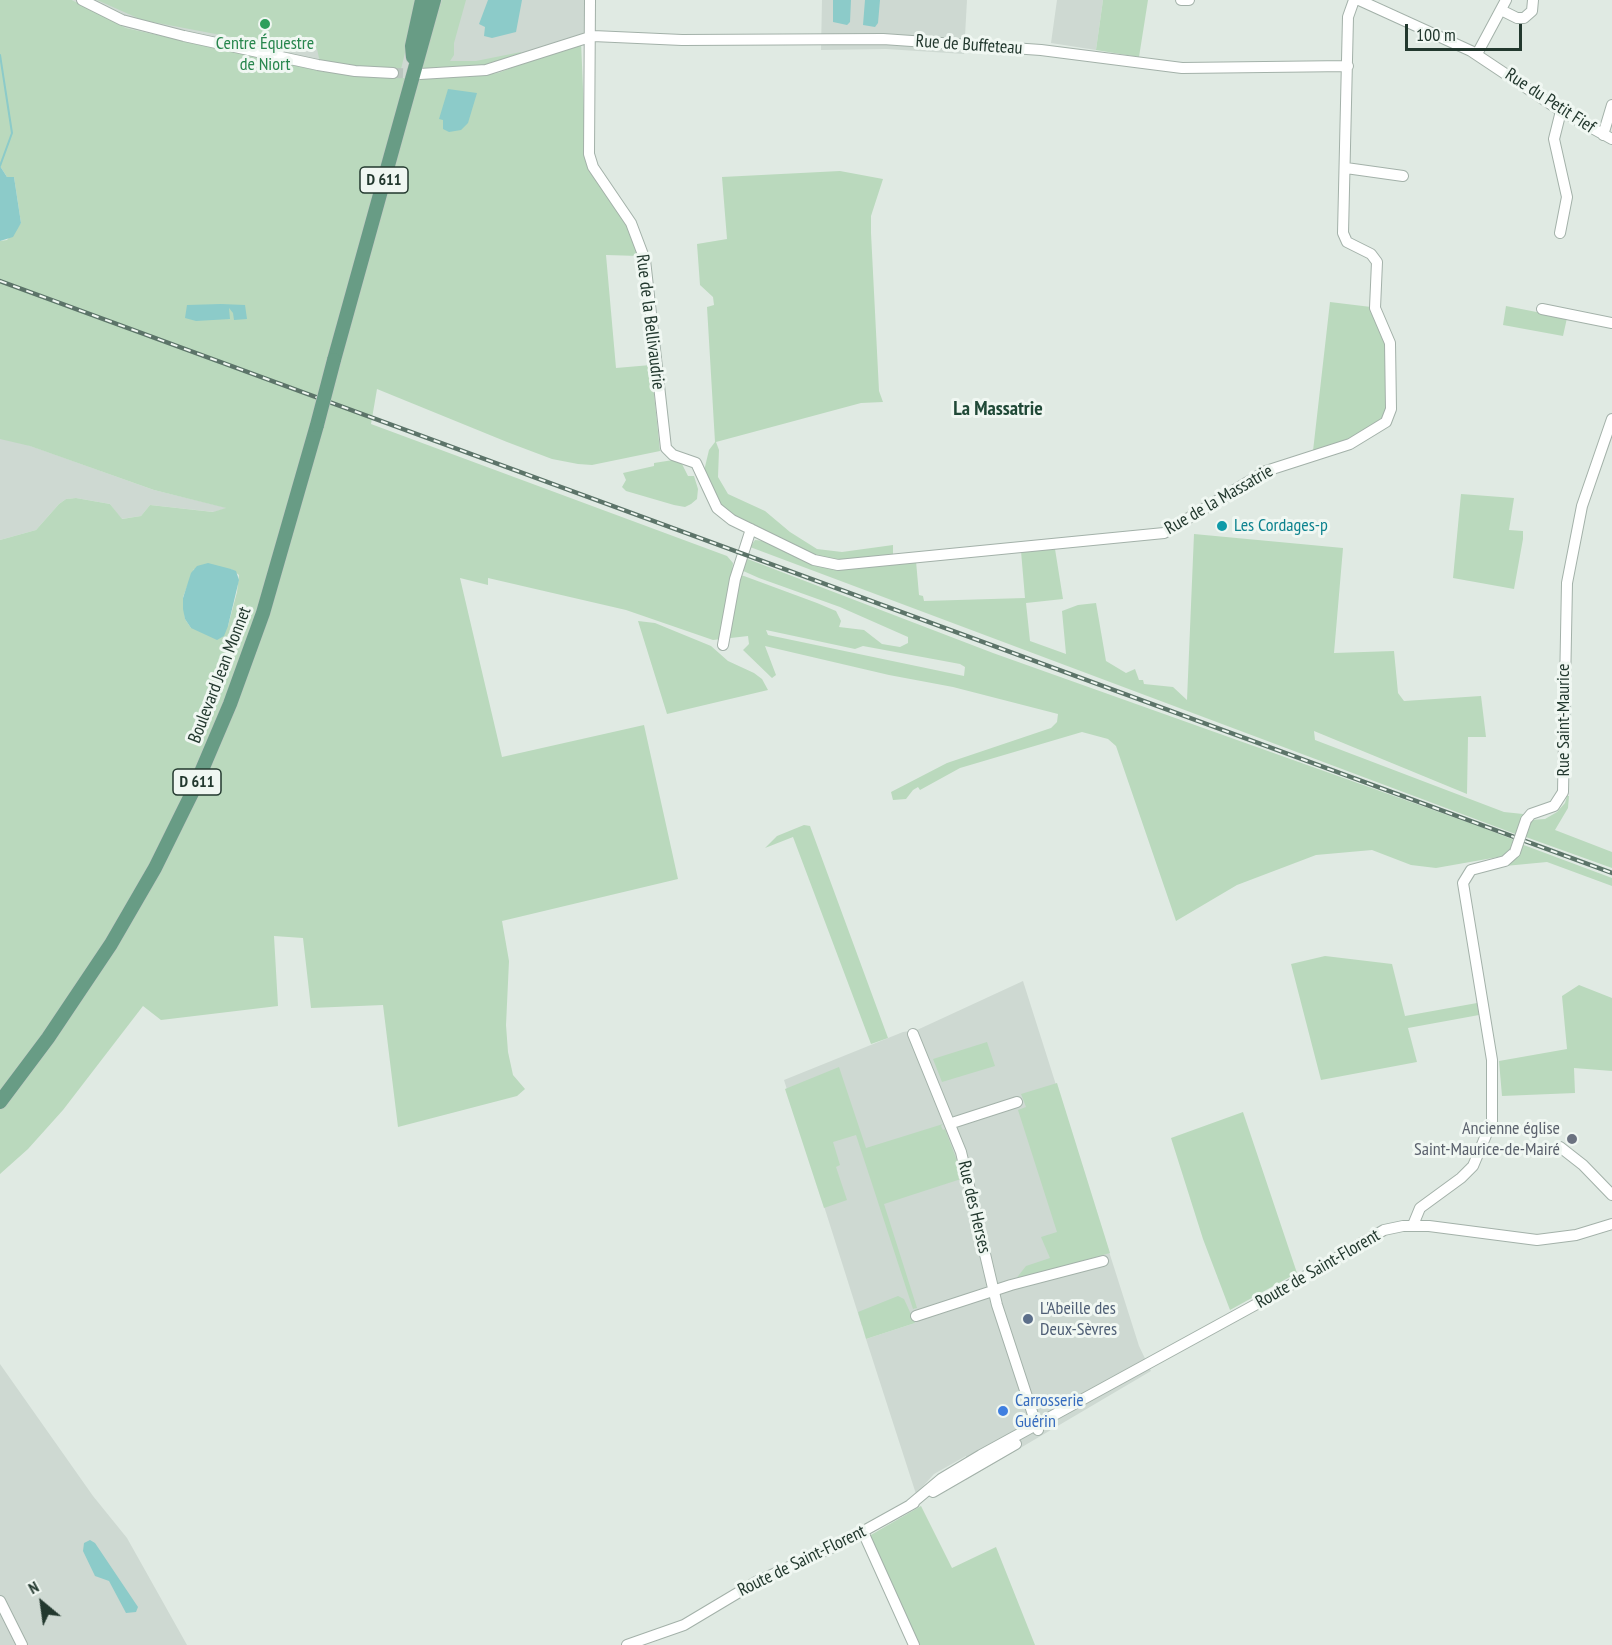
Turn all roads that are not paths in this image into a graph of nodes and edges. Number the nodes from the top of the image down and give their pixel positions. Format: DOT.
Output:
graph roads {
  1 [pos="82,0"];
  2 [pos="422,0"];
  3 [pos="429,0"];
  4 [pos="434,0"];
  5 [pos="590,0"];
  6 [pos="1181,0"];
  7 [pos="1189,0"];
  8 [pos="1354,0"];
  9 [pos="1359,0"];
  10 [pos="1533,0"];
  11 [pos="1503,5"];
  12 [pos="589,37"];
  13 [pos="1477,54"];
  14 [pos="413,57"];
  15 [pos="1348,66"];
  16 [pos="393,73"];
  17 [pos="420,74"];
  18 [pos="1612,105"];
  19 [pos="1561,111"];
  20 [pos="1607,137"];
  21 [pos="1346,168"];
  22 [pos="1403,176"];
  23 [pos="1560,233"];
  24 [pos="1542,309"];
  25 [pos="1612,323"];
  26 [pos="332,360"];
  27 [pos="1612,418"];
  28 [pos="314,424"];
  29 [pos="751,529"];
  30 [pos="723,640"];
  31 [pos="913,1034"];
  32 [pos="0,1094"];
  33 [pos="0,1102"];
  34 [pos="1017,1102"];
  35 [pos="952,1123"];
  36 [pos="1560,1147"];
  37 [pos="1612,1195"];
  38 [pos="1612,1224"];
  39 [pos="1413,1225"];
  40 [pos="1103,1261"];
  41 [pos="994,1290"];
  42 [pos="916,1316"];
  43 [pos="1037,1427"];
  44 [pos="863,1532"];
  45 [pos="0,1601"];
  46 [pos="22,1645"];
  47 [pos="627,1645"];
  48 [pos="914,1645"];
  1 -- 16 [label="street"];
  2 -- 14 [label="main road"];
  3 -- 14 [label="main road, D 611"];
  4 -- 26 [label="main road, D 611"];
  5 -- 12 [label="street, Rue de la Bellivaudrie"];
  6 -- 7 [label="street"];
  8 -- 15 [label="street, Rue de la Massatrie"];
  9 -- 13 [label="street, Rue du Petit Fief"];
  10 -- 11 [label="street"];
  11 -- 13 [label="street"];
  12 -- 15 [label="street, Rue de Buffeteau"];
  12 -- 17 [label="street, Rue de Buffeteau"];
  12 -- 29 [label="street, Rue de la Bellivaudrie"];
  13 -- 19 [label="street, Rue du Petit Fief"];
  14 -- 26 [label="main road, D 611"];
  15 -- 21 [label="street, Rue de la Massatrie"];
  18 -- 20 [label="street"];
  19 -- 20 [label="street, Rue du Petit Fief"];
  19 -- 23 [label="street"];
  21 -- 22 [label="street"];
  21 -- 29 [label="street, Rue de la Massatrie"];
  24 -- 25 [label="street"];
  26 -- 28 [label="main road, D 611, bridge"];
  27 -- 39 [label="street, Rue Saint-Maurice, bridge"];
  28 -- 32 [label="main road, Boulevard Jean Monnet / D 611"];
  28 -- 33 [label="main road, Boulevard Jean Monnet / D 611"];
  29 -- 30 [label="street"];
  31 -- 35 [label="street, Rue des Herses"];
  34 -- 35 [label="street"];
  35 -- 41 [label="street, Rue des Herses"];
  36 -- 37 [label="street"];
  38 -- 39 [label="street, Route de Saint-Florent"];
  39 -- 43 [label="street, Route de Saint-Florent"];
  40 -- 41 [label="street"];
  41 -- 42 [label="street"];
  41 -- 43 [label="street, Rue des Herses"];
  43 -- 44 [label="street, Route de Saint-Florent"];
  44 -- 47 [label="street, Route de Saint-Florent"];
  44 -- 48 [label="street"];
  45 -- 46 [label="street"];
}
